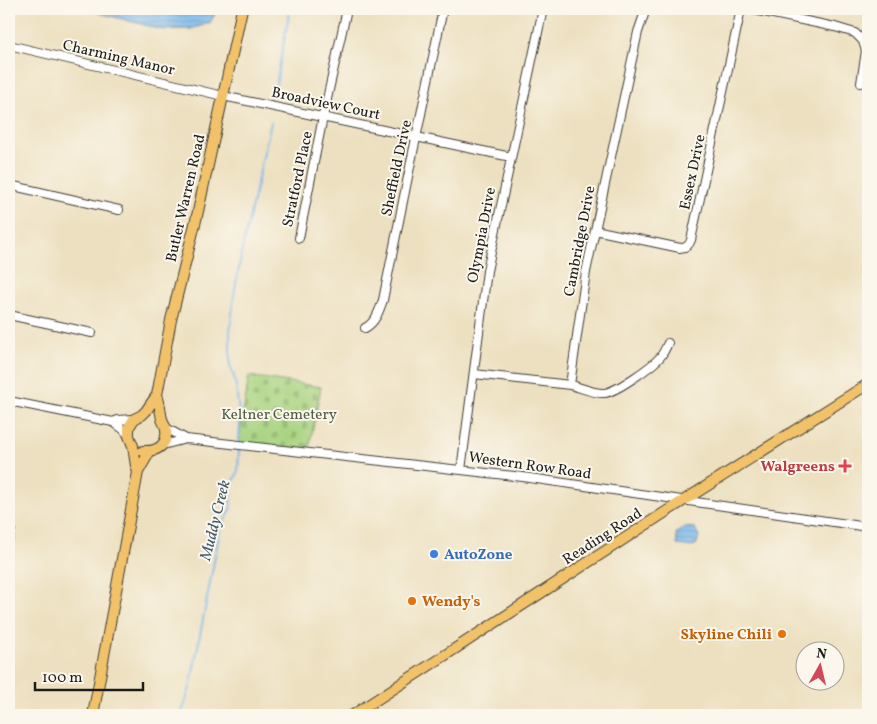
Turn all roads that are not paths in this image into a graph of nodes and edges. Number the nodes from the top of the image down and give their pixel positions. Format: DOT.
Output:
graph roads {
  1 [pos="242,9"];
  2 [pos="347,9"];
  3 [pos="444,9"];
  4 [pos="543,9"];
  5 [pos="646,9"];
  6 [pos="741,9"];
  7 [pos="749,9"];
  8 [pos="9,45"];
  9 [pos="862,83"];
  10 [pos="223,96"];
  11 [pos="323,117"];
  12 [pos="417,137"];
  13 [pos="511,157"];
  14 [pos="9,185"];
  15 [pos="119,210"];
  16 [pos="595,230"];
  17 [pos="299,238"];
  18 [pos="9,315"];
  19 [pos="365,328"];
  20 [pos="92,333"];
  21 [pos="668,342"];
  22 [pos="474,374"];
  23 [pos="868,384"];
  24 [pos="570,386"];
  25 [pos="157,395"];
  26 [pos="9,402"];
  27 [pos="138,417"];
  28 [pos="113,422"];
  29 [pos="164,424"];
  30 [pos="186,439"];
  31 [pos="131,441"];
  32 [pos="163,445"];
  33 [pos="150,451"];
  34 [pos="461,470"];
  35 [pos="138,472"];
  36 [pos="686,500"];
  37 [pos="10,527"];
  38 [pos="868,527"];
  39 [pos="9,538"];
  40 [pos="93,715"];
  41 [pos="353,715"];
  1 -- 10 [label="main road, Butler Warren Road"];
  2 -- 11 [label="street, Stratford Place"];
  3 -- 12 [label="street, Sheffield Drive"];
  4 -- 13 [label="street, Olympia Drive"];
  5 -- 16 [label="street, Cambridge Drive"];
  6 -- 16 [label="street, Essex Drive"];
  7 -- 9 [label="street"];
  8 -- 10 [label="street, Charming Manor"];
  10 -- 11 [label="street, Broadview Court"];
  10 -- 25 [label="main road, Butler Warren Road"];
  11 -- 12 [label="street, Broadview Court"];
  11 -- 17 [label="street, Stratford Place"];
  12 -- 13 [label="street, Broadview Court"];
  12 -- 19 [label="street, Sheffield Drive"];
  13 -- 22 [label="street, Olympia Drive"];
  14 -- 15 [label="street"];
  16 -- 24 [label="street, Cambridge Drive"];
  18 -- 20 [label="street"];
  21 -- 24 [label="street"];
  22 -- 24 [label="street"];
  22 -- 34 [label="street, Olympia Drive"];
  23 -- 36 [label="main road, Reading Road"];
  25 -- 27 [label="main road, Butler Warren Road"];
  25 -- 29 [label="main road, Butler Warren Road"];
  26 -- 28 [label="street"];
  27 -- 28 [label="street"];
  27 -- 29 [label="main road"];
  27 -- 31 [label="main road, Butler Warren Road"];
  28 -- 31 [label="street"];
  29 -- 30 [label="street, Western Row Road"];
  29 -- 32 [label="main road, Butler Warren Road"];
  30 -- 32 [label="street, Western Row Road"];
  30 -- 34 [label="street, Western Row Road"];
  31 -- 33 [label="main road"];
  31 -- 35 [label="main road, Butler Warren Road"];
  32 -- 33 [label="main road"];
  33 -- 35 [label="main road, Butler Warren Road"];
  34 -- 36 [label="street, Western Row Road"];
  35 -- 40 [label="main road, Butler Warren Road"];
  36 -- 38 [label="street, Western Row Road"];
  36 -- 41 [label="main road, Reading Road"];
  37 -- 39 [label="street"];
}
